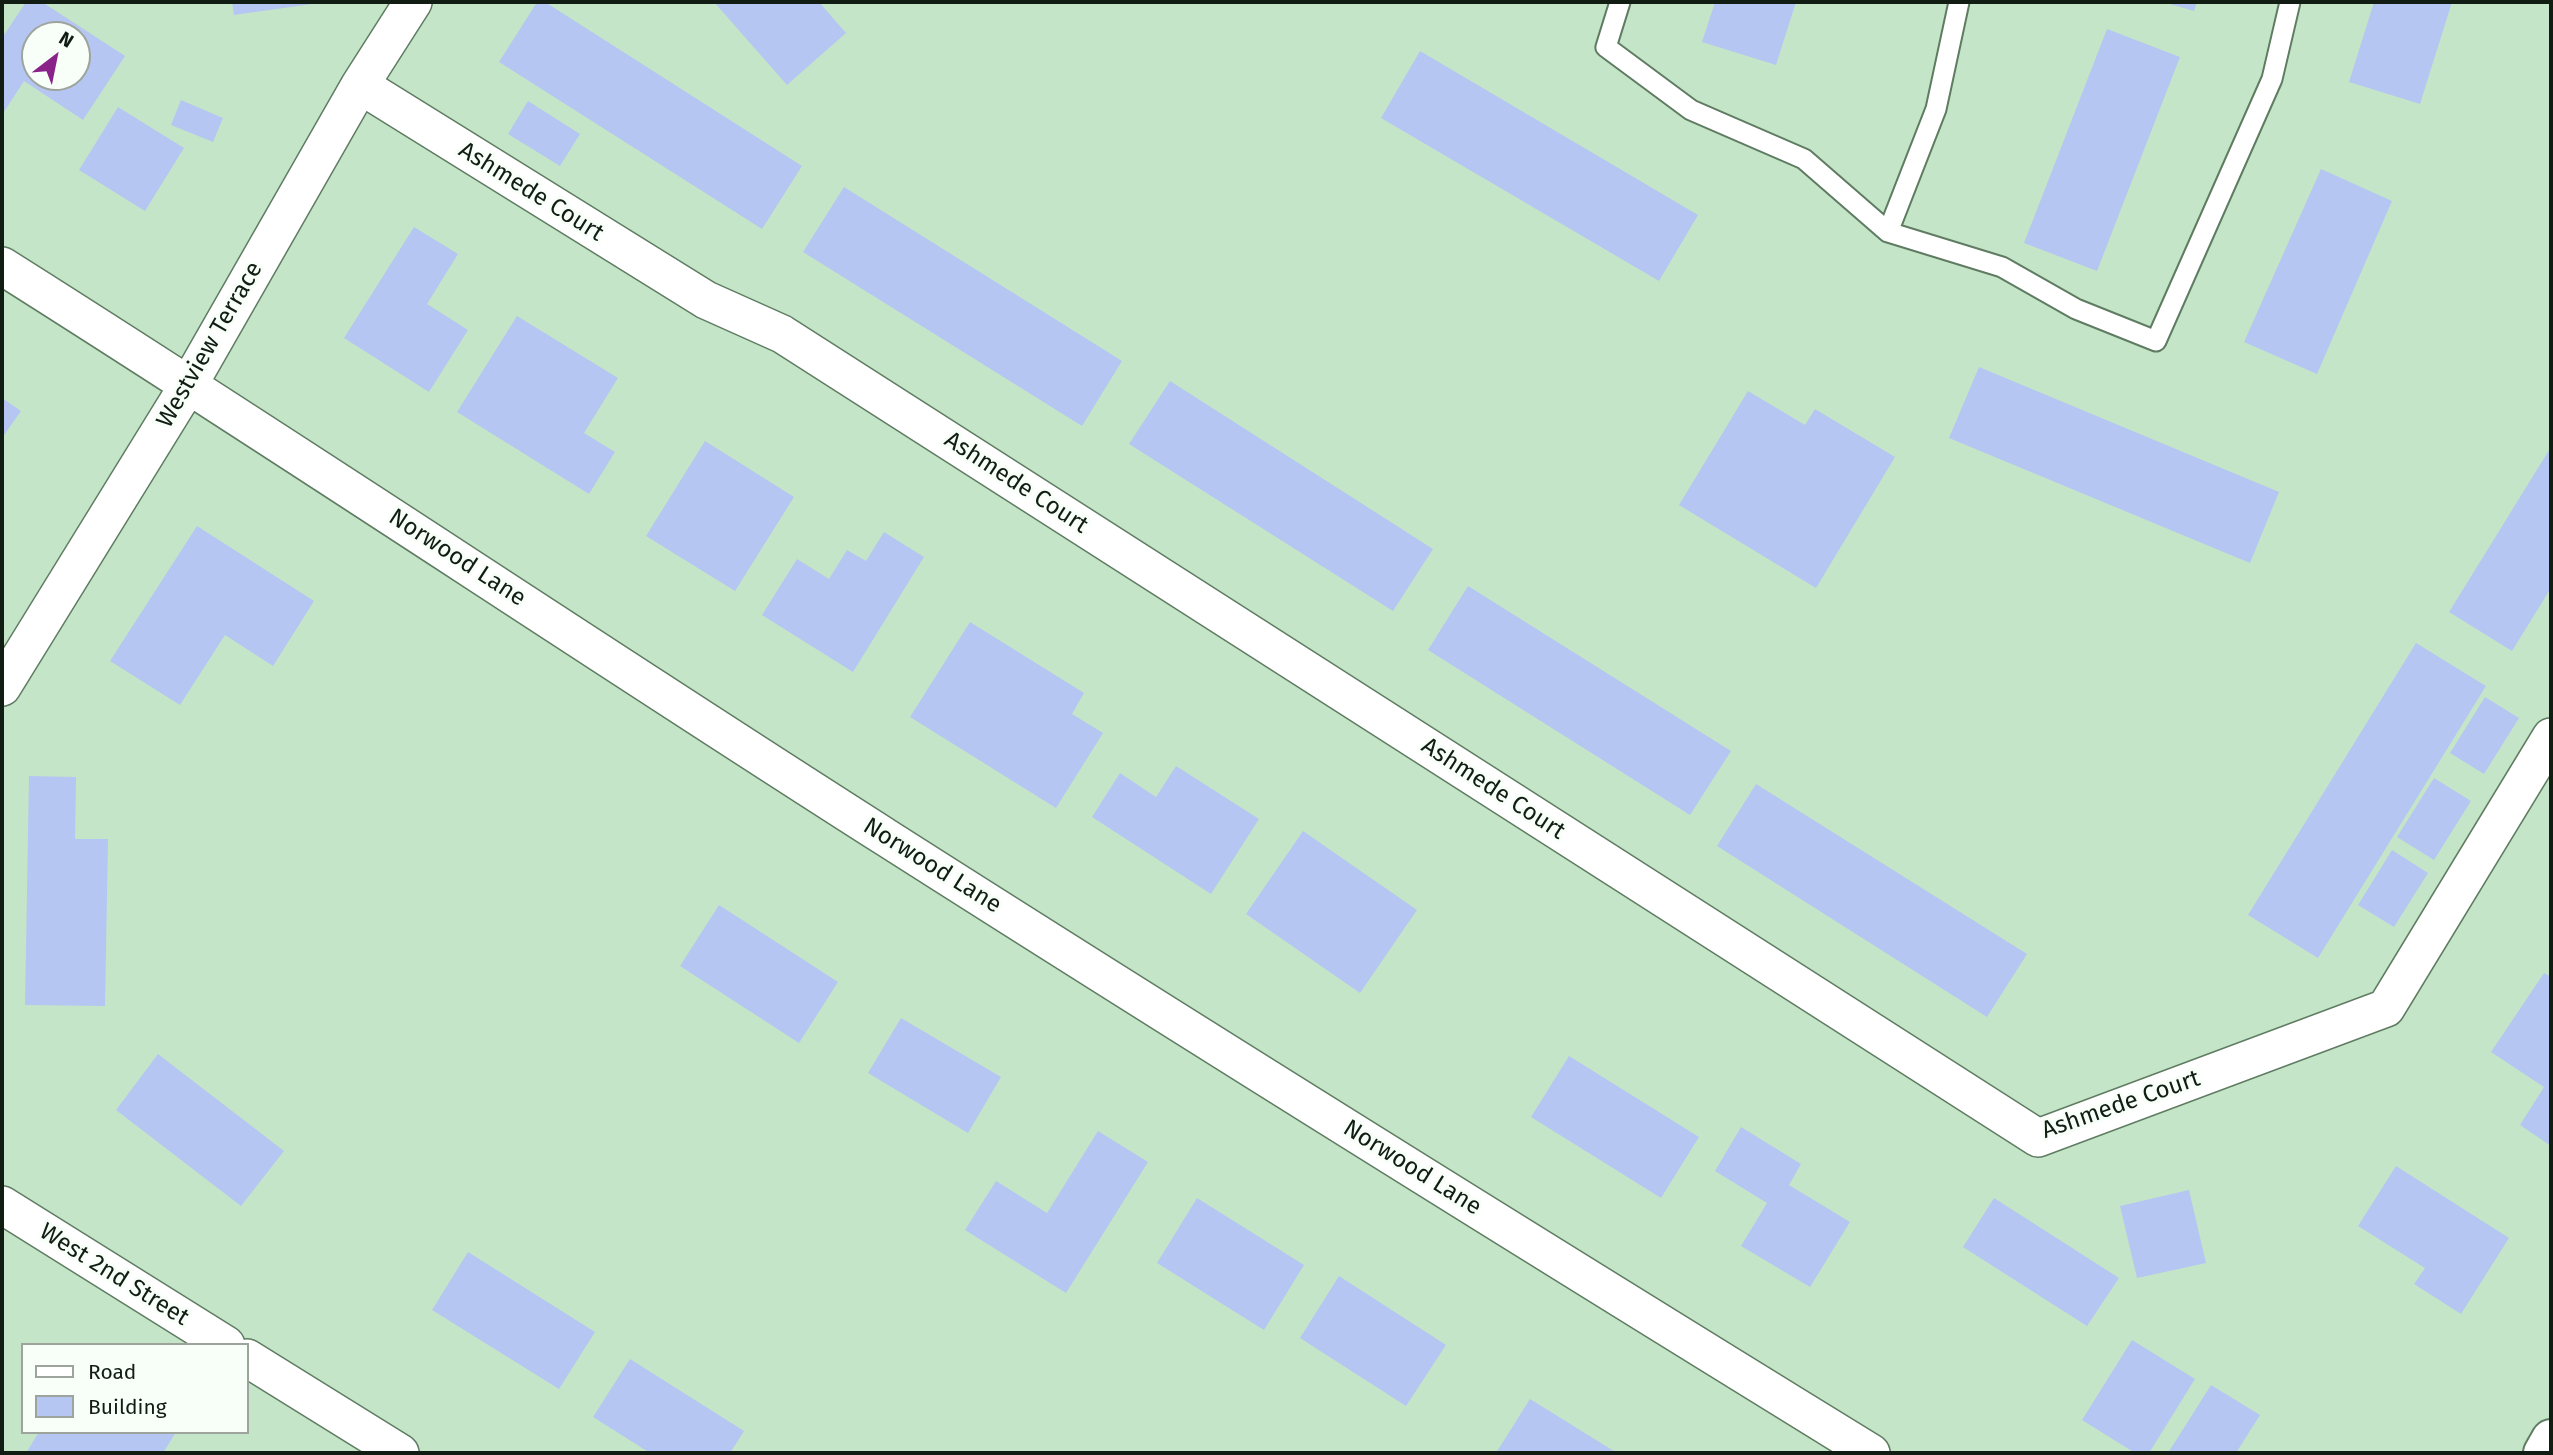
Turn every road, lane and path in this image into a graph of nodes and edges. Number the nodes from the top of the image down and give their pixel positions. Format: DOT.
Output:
graph roads {
  1 [pos="413,2"];
  2 [pos="1620,2"];
  3 [pos="1959,2"];
  4 [pos="2290,2"];
  5 [pos="360,85"];
  6 [pos="1888,232"];
  7 [pos="2,267"];
  8 [pos="189,384"];
  9 [pos="2,687"];
  10 [pos="2551,737"];
  11 [pos="5,1215"];
  12 [pos="223,1343"];
  13 [pos="248,1359"];
  14 [pos="2551,1439"];
  15 [pos="400,1453"];
  16 [pos="1871,1453"];
  17 [pos="2543,1453"];
  1 -- 5 [label="street, Westview Terrace"];
  2 -- 6 [label="lane"];
  3 -- 6 [label="lane"];
  4 -- 6 [label="lane"];
  5 -- 8 [label="street, Westview Terrace"];
  5 -- 10 [label="street, Ashmede Court"];
  7 -- 8 [label="street, Norwood Lane"];
  8 -- 9 [label="street, Westview Terrace"];
  8 -- 16 [label="street, Norwood Lane"];
  11 -- 12 [label="street, West 2nd Street"];
  13 -- 15 [label="street"];
  14 -- 17 [label="main road"];
}
